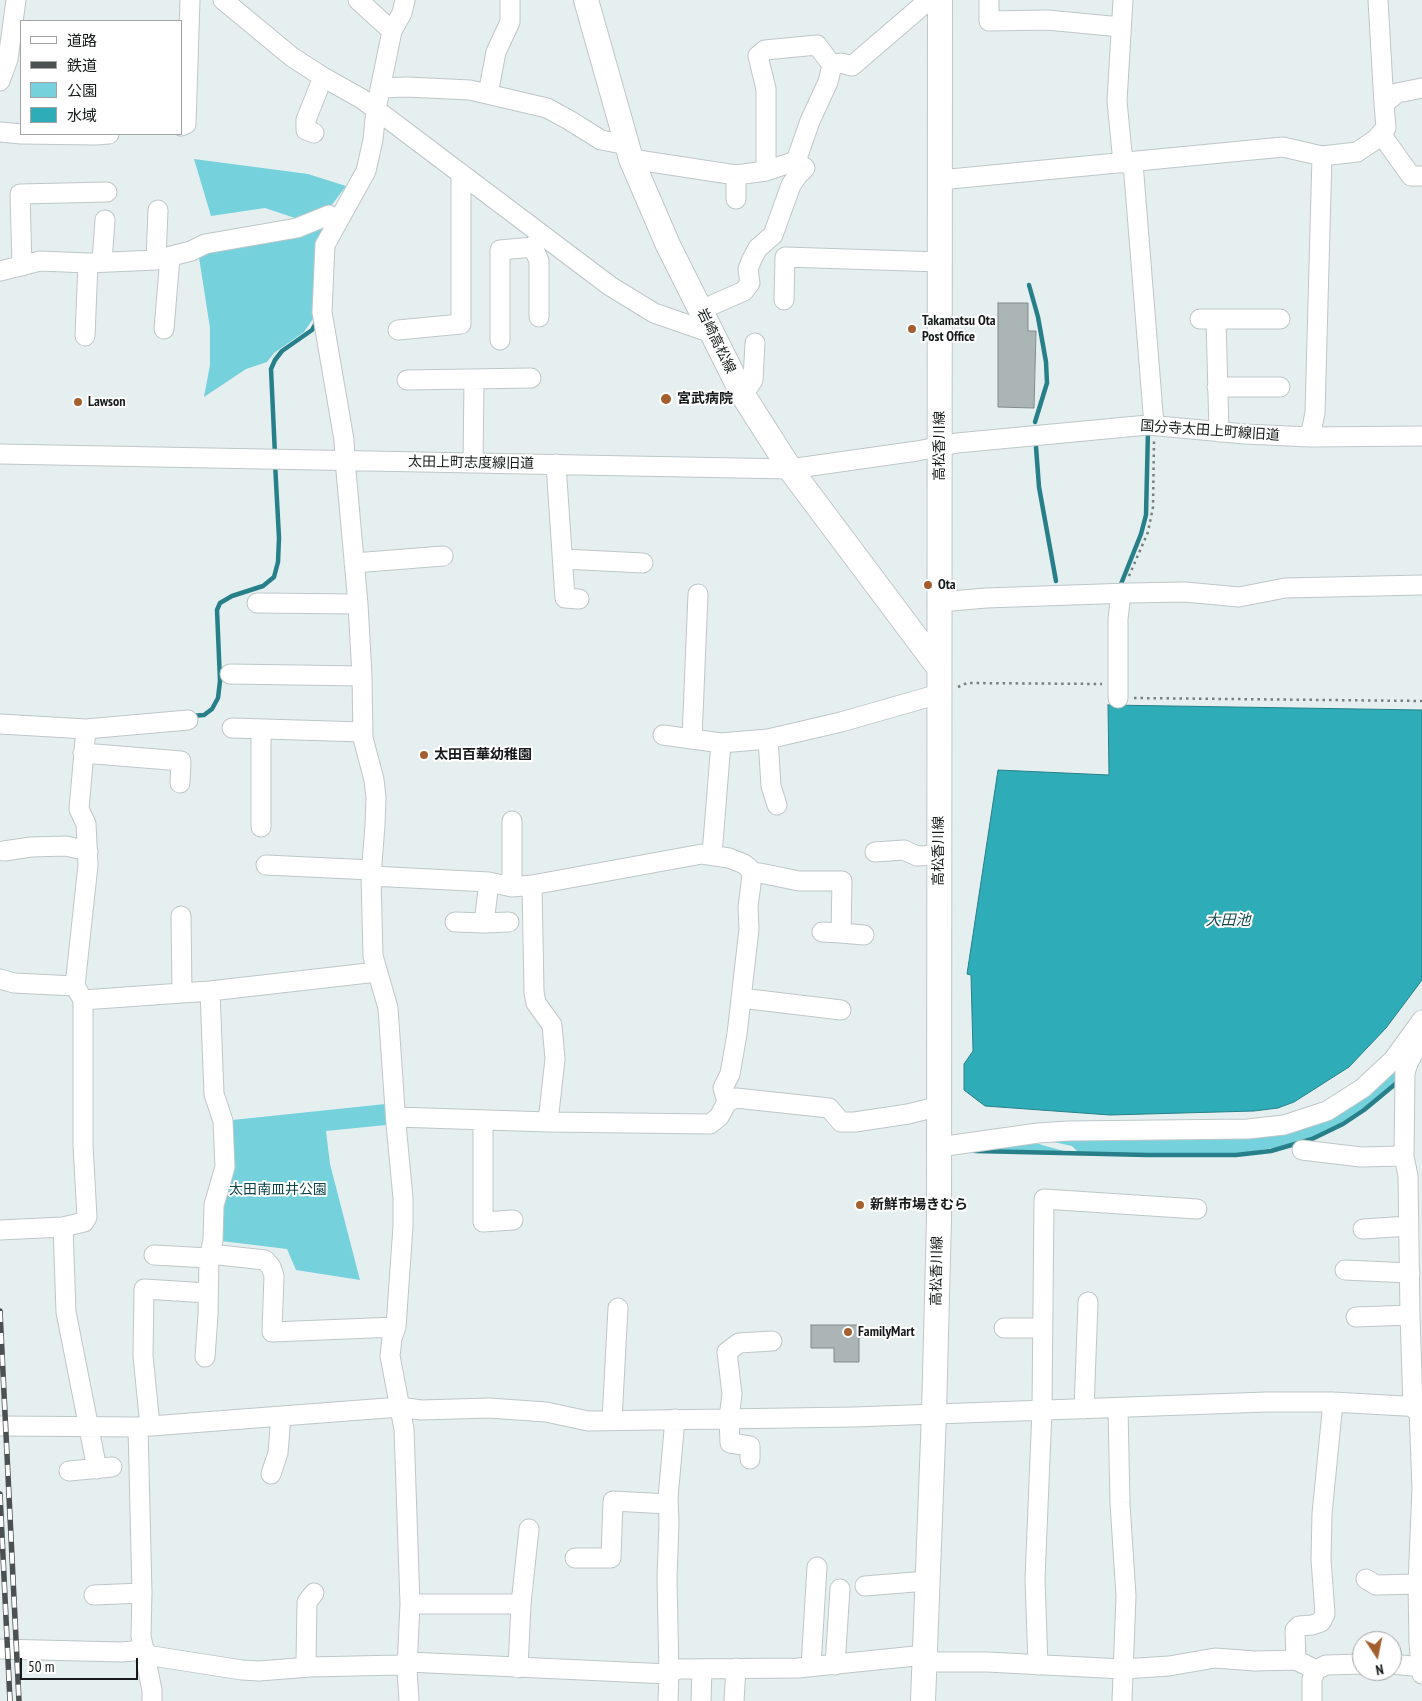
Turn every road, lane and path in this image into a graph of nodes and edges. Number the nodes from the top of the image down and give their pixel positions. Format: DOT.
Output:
graph roads {
  1 [pos="16,0"];
  2 [pos="190,0"];
  3 [pos="223,0"];
  4 [pos="358,0"];
  5 [pos="405,0"];
  6 [pos="510,0"];
  7 [pos="586,0"];
  8 [pos="989,0"];
  9 [pos="1123,0"];
  10 [pos="1378,0"];
  11 [pos="940,1"];
  12 [pos="1121,27"];
  13 [pos="392,31"];
  14 [pos="840,64"];
  15 [pos="323,77"];
  16 [pos="0,81"];
  17 [pos="380,88"];
  18 [pos="1422,88"];
  19 [pos="488,94"];
  20 [pos="1384,104"];
  21 [pos="376,109"];
  22 [pos="182,126"];
  23 [pos="0,132"];
  24 [pos="20,133"];
  25 [pos="314,133"];
  26 [pos="1381,134"];
  27 [pos="630,152"];
  28 [pos="1322,156"];
  29 [pos="797,158"];
  30 [pos="1128,163"];
  31 [pos="766,171"];
  32 [pos="461,175"];
  33 [pos="736,175"];
  34 [pos="1422,176"];
  35 [pos="940,180"];
  36 [pos="107,192"];
  37 [pos="736,199"];
  38 [pos="158,210"];
  39 [pos="334,218"];
  40 [pos="105,220"];
  41 [pos="538,241"];
  42 [pos="163,258"];
  43 [pos="95,262"];
  44 [pos="940,262"];
  45 [pos="22,266"];
  46 [pos="0,271"];
  47 [pos="784,300"];
  48 [pos="701,310"];
  49 [pos="539,316"];
  50 [pos="1280,319"];
  51 [pos="164,329"];
  52 [pos="398,330"];
  53 [pos="712,333"];
  54 [pos="85,336"];
  55 [pos="500,340"];
  56 [pos="754,343"];
  57 [pos="531,378"];
  58 [pos="407,380"];
  59 [pos="474,380"];
  60 [pos="1218,387"];
  61 [pos="1280,387"];
  62 [pos="742,395"];
  63 [pos="1149,425"];
  64 [pos="1219,432"];
  65 [pos="1422,436"];
  66 [pos="1310,437"];
  67 [pos="940,448"];
  68 [pos="0,454"];
  69 [pos="344,460"];
  70 [pos="474,463"];
  71 [pos="556,464"];
  72 [pos="790,469"];
  73 [pos="443,556"];
  74 [pos="563,559"];
  75 [pos="354,563"];
  76 [pos="643,563"];
  77 [pos="1422,585"];
  78 [pos="1125,593"];
  79 [pos="698,594"];
  80 [pos="579,599"];
  81 [pos="940,602"];
  82 [pos="257,603"];
  83 [pos="358,604"];
  84 [pos="939,668"];
  85 [pos="230,674"];
  86 [pos="362,676"];
  87 [pos="939,694"];
  88 [pos="1118,698"];
  89 [pos="1422,701"];
  90 [pos="188,720"];
  91 [pos="0,724"];
  92 [pos="232,728"];
  93 [pos="86,729"];
  94 [pos="261,729"];
  95 [pos="363,732"];
  96 [pos="663,735"];
  97 [pos="692,739"];
  98 [pos="768,739"];
  99 [pos="721,743"];
  100 [pos="83,754"];
  101 [pos="180,783"];
  102 [pos="777,805"];
  103 [pos="512,821"];
  104 [pos="261,827"];
  105 [pos="4,851"];
  106 [pos="88,851"];
  107 [pos="875,852"];
  108 [pos="712,854"];
  109 [pos="940,855"];
  110 [pos="266,865"];
  111 [pos="371,873"];
  112 [pos="751,873"];
  113 [pos="488,882"];
  114 [pos="532,885"];
  115 [pos="512,887"];
  116 [pos="181,916"];
  117 [pos="455,922"];
  118 [pos="509,922"];
  119 [pos="484,923"];
  120 [pos="822,932"];
  121 [pos="841,933"];
  122 [pos="864,935"];
  123 [pos="376,972"];
  124 [pos="0,979"];
  125 [pos="210,991"];
  126 [pos="79,993"];
  127 [pos="182,993"];
  128 [pos="741,998"];
  129 [pos="841,1010"];
  130 [pos="1422,1020"];
  131 [pos="1422,1037"];
  132 [pos="727,1102"];
  133 [pos="940,1106"];
  134 [pos="396,1117"];
  135 [pos="483,1120"];
  136 [pos="548,1122"];
  137 [pos="939,1147"];
  138 [pos="1302,1150"];
  139 [pos="1404,1156"];
  140 [pos="1197,1210"];
  141 [pos="513,1220"];
  142 [pos="1410,1226"];
  143 [pos="63,1227"];
  144 [pos="1363,1229"];
  145 [pos="0,1230"];
  146 [pos="154,1255"];
  147 [pos="209,1256"];
  148 [pos="1345,1270"];
  149 [pos="1410,1273"];
  150 [pos="208,1293"];
  151 [pos="1088,1302"];
  152 [pos="618,1308"];
  153 [pos="1410,1316"];
  154 [pos="1356,1317"];
  155 [pos="396,1327"];
  156 [pos="1004,1328"];
  157 [pos="1043,1328"];
  158 [pos="772,1341"];
  159 [pos="205,1356"];
  160 [pos="1333,1402"];
  161 [pos="400,1407"];
  162 [pos="1118,1408"];
  163 [pos="1418,1408"];
  164 [pos="1084,1409"];
  165 [pos="1042,1410"];
  166 [pos="934,1413"];
  167 [pos="281,1416"];
  168 [pos="729,1418"];
  169 [pos="675,1419"];
  170 [pos="612,1420"];
  171 [pos="0,1426"];
  172 [pos="144,1426"];
  173 [pos="89,1427"];
  174 [pos="750,1459"];
  175 [pos="69,1471"];
  176 [pos="271,1474"];
  177 [pos="668,1504"];
  178 [pos="529,1529"];
  179 [pos="1421,1540"];
  180 [pos="575,1558"];
  181 [pos="817,1567"];
  182 [pos="1366,1579"];
  183 [pos="928,1581"];
  184 [pos="1418,1584"];
  185 [pos="865,1586"];
  186 [pos="840,1589"];
  187 [pos="142,1593"];
  188 [pos="314,1593"];
  189 [pos="94,1595"];
  190 [pos="410,1604"];
  191 [pos="521,1604"];
  192 [pos="0,1649"];
  193 [pos="145,1652"];
  194 [pos="925,1659"];
  195 [pos="1296,1660"];
  196 [pos="408,1662"];
  197 [pos="1038,1664"];
  198 [pos="1352,1664"];
  199 [pos="835,1665"];
  200 [pos="811,1666"];
  201 [pos="1402,1666"];
  202 [pos="310,1667"];
  203 [pos="518,1668"];
  204 [pos="702,1668"];
  205 [pos="736,1668"];
  206 [pos="1123,1669"];
  207 [pos="1421,1669"];
  208 [pos="1316,1670"];
  209 [pos="669,1674"];
  210 [pos="152,1701"];
  211 [pos="409,1701"];
  212 [pos="668,1701"];
  213 [pos="701,1701"];
  214 [pos="734,1701"];
  215 [pos="923,1701"];
  216 [pos="1122,1701"];
  217 [pos="1312,1701"];
  1 -- 16 [label="street"];
  2 -- 22 [label="street"];
  3 -- 15 [label="street"];
  4 -- 13 [label="street"];
  5 -- 13 [label="street"];
  6 -- 19 [label="street"];
  7 -- 27 [label="main road, 岩崎高松線"];
  8 -- 12 [label="street"];
  9 -- 12 [label="street"];
  10 -- 20 [label="street"];
  11 -- 14 [label="street"];
  11 -- 35 [label="main road, 高松香川線"];
  12 -- 30 [label="street"];
  13 -- 17 [label="street"];
  14 -- 29 [label="street"];
  14 -- 31 [label="street"];
  15 -- 21 [label="street"];
  15 -- 25 [label="street"];
  17 -- 19 [label="street"];
  17 -- 21 [label="street"];
  18 -- 20 [label="street"];
  19 -- 27 [label="street"];
  20 -- 26 [label="street"];
  21 -- 32 [label="street"];
  21 -- 39 [label="street"];
  23 -- 24 [label="street"];
  26 -- 28 [label="street"];
  26 -- 34 [label="street"];
  27 -- 33 [label="street"];
  27 -- 48 [label="main road, 岩崎高松線"];
  28 -- 30 [label="street"];
  28 -- 66 [label="street"];
  29 -- 31 [label="street"];
  29 -- 48 [label="street"];
  30 -- 35 [label="street"];
  30 -- 63 [label="street"];
  31 -- 33 [label="street"];
  32 -- 41 [label="street"];
  32 -- 52 [label="street"];
  33 -- 37 [label="street"];
  35 -- 44 [label="main road, 高松香川線"];
  36 -- 45 [label="street"];
  38 -- 42 [label="street"];
  39 -- 42 [label="street"];
  39 -- 69 [label="street"];
  40 -- 43 [label="street"];
  41 -- 49 [label="street"];
  41 -- 53 [label="street"];
  41 -- 55 [label="street"];
  42 -- 43 [label="street"];
  42 -- 51 [label="street"];
  43 -- 45 [label="street"];
  43 -- 54 [label="street"];
  44 -- 47 [label="street"];
  44 -- 67 [label="main road, 高松香川線"];
  45 -- 46 [label="street"];
  48 -- 53 [label="main road, 岩崎高松線"];
  50 -- 60 [label="street"];
  53 -- 62 [label="main road, 岩崎高松線"];
  56 -- 62 [label="street"];
  57 -- 59 [label="street"];
  58 -- 59 [label="street"];
  59 -- 70 [label="street"];
  60 -- 61 [label="street"];
  60 -- 64 [label="street"];
  62 -- 72 [label="main road, 岩崎高松線"];
  63 -- 64 [label="street, 国分寺太田上町線旧道"];
  63 -- 67 [label="street, 国分寺太田上町線旧道"];
  63 -- 78 [label="path"];
  64 -- 66 [label="street, 国分寺太田上町線旧道"];
  65 -- 66 [label="street, 国分寺太田上町線旧道"];
  67 -- 72 [label="street, 太田上町志度線旧道"];
  67 -- 81 [label="main road, 高松香川線"];
  68 -- 69 [label="street, 太田上町志度線旧道"];
  69 -- 70 [label="street, 太田上町志度線旧道"];
  69 -- 75 [label="street"];
  70 -- 71 [label="street, 太田上町志度線旧道"];
  71 -- 72 [label="street, 太田上町志度線旧道"];
  71 -- 74 [label="street"];
  72 -- 84 [label="main road, 岩崎高松線"];
  73 -- 75 [label="street"];
  74 -- 76 [label="street"];
  74 -- 80 [label="street"];
  75 -- 83 [label="street"];
  77 -- 78 [label="street"];
  78 -- 81 [label="street"];
  78 -- 88 [label="street"];
  79 -- 97 [label="street"];
  81 -- 84 [label="main road, 高松香川線"];
  82 -- 83 [label="street"];
  83 -- 86 [label="street"];
  84 -- 87 [label="main road, 高松香川線"];
  85 -- 86 [label="street"];
  86 -- 95 [label="street"];
  87 -- 88 [label="path"];
  87 -- 98 [label="street"];
  87 -- 109 [label="main road, 高松香川線"];
  88 -- 89 [label="path"];
  90 -- 93 [label="street"];
  91 -- 93 [label="street"];
  92 -- 94 [label="street"];
  93 -- 100 [label="street"];
  94 -- 95 [label="street"];
  94 -- 104 [label="street"];
  95 -- 111 [label="street"];
  96 -- 97 [label="street"];
  97 -- 99 [label="street"];
  98 -- 99 [label="street"];
  98 -- 102 [label="street"];
  99 -- 108 [label="street"];
  100 -- 101 [label="street"];
  100 -- 106 [label="street"];
  103 -- 115 [label="street"];
  105 -- 106 [label="street"];
  106 -- 126 [label="street"];
  107 -- 109 [label="street"];
  108 -- 112 [label="street"];
  108 -- 114 [label="street"];
  109 -- 133 [label="main road, 高松香川線"];
  110 -- 111 [label="street"];
  111 -- 113 [label="street"];
  111 -- 123 [label="street"];
  112 -- 121 [label="street"];
  112 -- 128 [label="street"];
  113 -- 115 [label="street"];
  113 -- 119 [label="street"];
  114 -- 115 [label="street"];
  114 -- 136 [label="street"];
  116 -- 127 [label="street"];
  117 -- 119 [label="street"];
  118 -- 119 [label="street"];
  120 -- 121 [label="street"];
  121 -- 122 [label="street"];
  123 -- 125 [label="street"];
  123 -- 134 [label="street"];
  124 -- 126 [label="street"];
  125 -- 127 [label="street"];
  125 -- 147 [label="street"];
  126 -- 127 [label="street"];
  126 -- 143 [label="street"];
  128 -- 129 [label="street"];
  128 -- 132 [label="street"];
  130 -- 137 [label="street"];
  131 -- 139 [label="street"];
  132 -- 133 [label="street"];
  132 -- 136 [label="street"];
  133 -- 137 [label="main road, 高松香川線"];
  134 -- 135 [label="street"];
  134 -- 155 [label="street"];
  135 -- 136 [label="street"];
  135 -- 141 [label="street"];
  137 -- 166 [label="main road, 高松香川線"];
  138 -- 139 [label="street"];
  139 -- 142 [label="street"];
  140 -- 157 [label="street"];
  142 -- 144 [label="street"];
  142 -- 149 [label="street"];
  143 -- 145 [label="street"];
  143 -- 173 [label="street"];
  146 -- 147 [label="street"];
  147 -- 150 [label="street"];
  147 -- 155 [label="street"];
  148 -- 149 [label="street"];
  149 -- 153 [label="street"];
  150 -- 159 [label="street"];
  150 -- 172 [label="street"];
  151 -- 164 [label="street"];
  152 -- 170 [label="street"];
  153 -- 154 [label="street"];
  153 -- 163 [label="street"];
  155 -- 161 [label="street"];
  156 -- 157 [label="street"];
  157 -- 165 [label="street"];
  158 -- 168 [label="street"];
  160 -- 162 [label="street"];
  160 -- 163 [label="street"];
  160 -- 195 [label="street"];
  161 -- 167 [label="street"];
  161 -- 170 [label="street"];
  161 -- 190 [label="street"];
  162 -- 164 [label="street"];
  162 -- 206 [label="street"];
  163 -- 179 [label="street"];
  164 -- 165 [label="street"];
  165 -- 166 [label="street"];
  165 -- 197 [label="street"];
  166 -- 168 [label="street"];
  166 -- 183 [label="main road, 高松香川線"];
  167 -- 172 [label="street"];
  167 -- 176 [label="street"];
  168 -- 169 [label="street"];
  168 -- 174 [label="street"];
  169 -- 170 [label="street"];
  169 -- 177 [label="street"];
  171 -- 173 [label="street"];
  172 -- 173 [label="street"];
  172 -- 187 [label="street"];
  173 -- 175 [label="street"];
  177 -- 180 [label="street"];
  177 -- 209 [label="street"];
  178 -- 191 [label="street"];
  179 -- 184 [label="street"];
  181 -- 200 [label="street"];
  182 -- 184 [label="street"];
  183 -- 185 [label="street"];
  183 -- 194 [label="main road, 高松香川線"];
  184 -- 207 [label="street"];
  186 -- 199 [label="street"];
  187 -- 189 [label="street"];
  187 -- 193 [label="street"];
  188 -- 202 [label="street"];
  190 -- 191 [label="street"];
  190 -- 196 [label="street"];
  191 -- 203 [label="street"];
  192 -- 193 [label="street"];
  193 -- 202 [label="street"];
  193 -- 210 [label="street"];
  194 -- 197 [label="street"];
  194 -- 199 [label="street"];
  194 -- 215 [label="main road, 高松香川線"];
  195 -- 206 [label="street"];
  195 -- 208 [label="street"];
  196 -- 202 [label="street"];
  196 -- 203 [label="street"];
  196 -- 211 [label="street"];
  197 -- 206 [label="street"];
  198 -- 208 [label="street"];
  199 -- 200 [label="street"];
  200 -- 205 [label="street"];
  201 -- 207 [label="street"];
  203 -- 209 [label="street"];
  204 -- 205 [label="street"];
  204 -- 209 [label="street"];
  204 -- 213 [label="street"];
  205 -- 214 [label="street"];
  206 -- 216 [label="street"];
  208 -- 217 [label="street"];
  209 -- 212 [label="street"];
}
